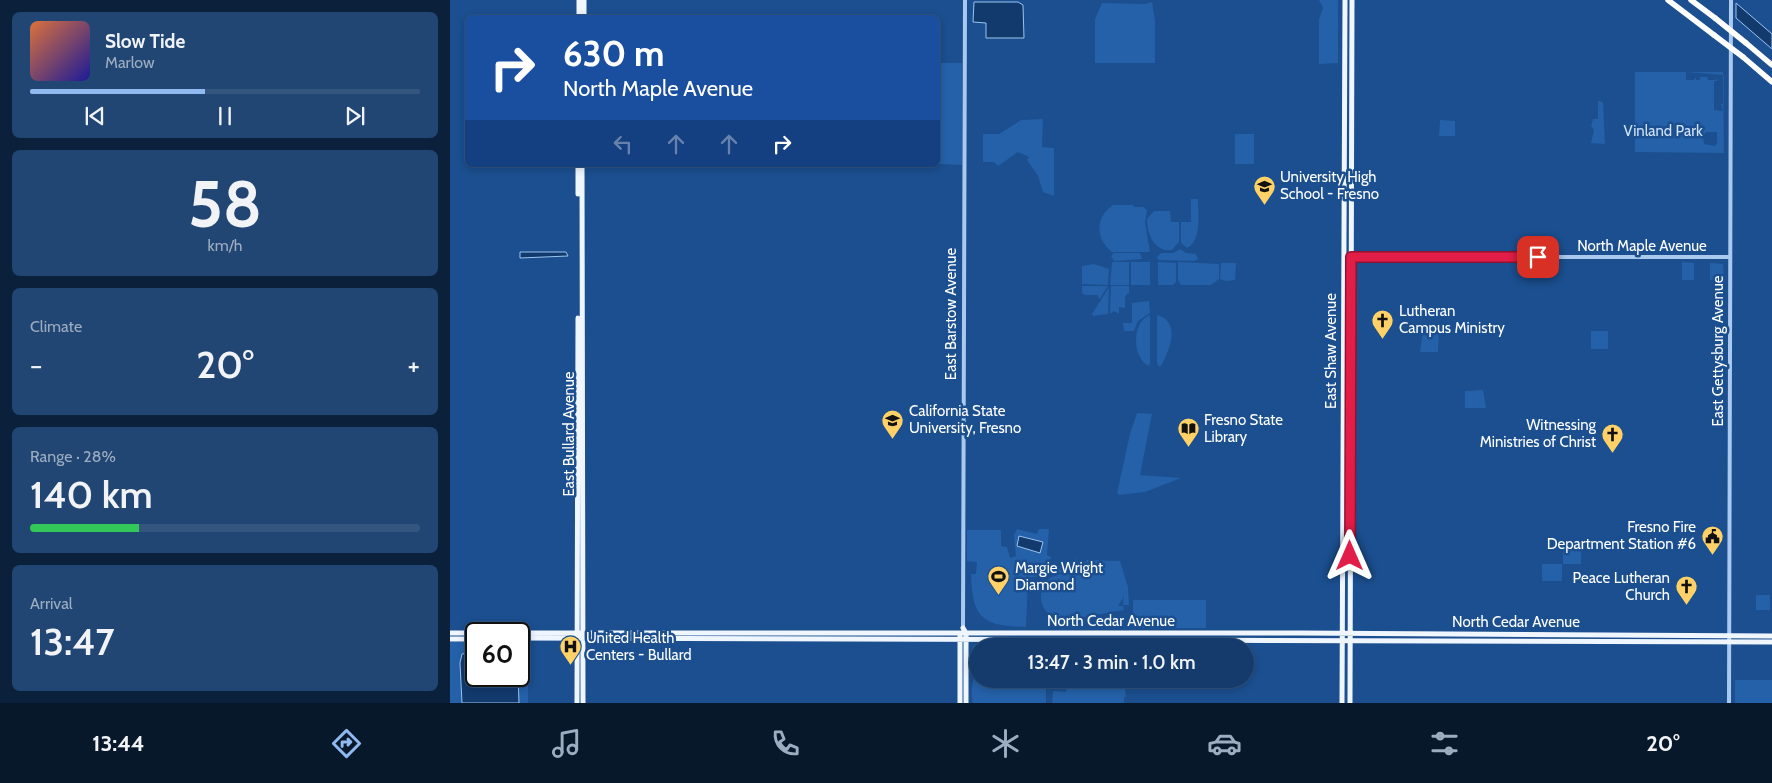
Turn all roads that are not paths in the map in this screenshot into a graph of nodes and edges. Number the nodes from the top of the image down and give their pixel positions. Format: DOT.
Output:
graph roads {
  1 [pos="579,0"];
  2 [pos="584,0"];
  3 [pos="965,0"];
  4 [pos="1344,0"];
  5 [pos="1352,0"];
  6 [pos="1668,0"];
  7 [pos="1691,0"];
  8 [pos="1731,0"];
  9 [pos="579,15"];
  10 [pos="584,15"];
  11 [pos="1772,65"];
  12 [pos="1772,82"];
  13 [pos="580,167"];
  14 [pos="1344,257"];
  15 [pos="1351,257"];
  16 [pos="1730,257"];
  17 [pos="1342,506"];
  18 [pos="1350,542"];
  19 [pos="450,633"];
  20 [pos="830,633"];
  21 [pos="1264,633"];
  22 [pos="1300,633"];
  23 [pos="1342,633"];
  24 [pos="963,634"];
  25 [pos="1350,634"];
  26 [pos="1430,634"];
  27 [pos="580,635"];
  28 [pos="1772,636"];
  29 [pos="530,637"];
  30 [pos="1441,637"];
  31 [pos="465,638"];
  32 [pos="786,638"];
  33 [pos="1156,638"];
  34 [pos="450,639"];
  35 [pos="1254,639"];
  36 [pos="1268,639"];
  37 [pos="1728,639"];
  38 [pos="1254,640"];
  39 [pos="1342,640"];
  40 [pos="1350,640"];
  41 [pos="1400,640"];
  42 [pos="1772,642"];
  43 [pos="577,703"];
  44 [pos="583,703"];
  45 [pos="960,703"];
  46 [pos="966,703"];
  47 [pos="1342,703"];
  48 [pos="1350,703"];
  49 [pos="1729,703"];
  1 -- 9 [label="main road"];
  2 -- 10 [label="main road"];
  3 -- 24 [label="street, East Barstow Avenue"];
  4 -- 14 [label="main road, East Shaw Avenue"];
  5 -- 15 [label="main road, East Shaw Avenue"];
  6 -- 12 [label="highway, bridge"];
  7 -- 11 [label="highway, bridge"];
  8 -- 16 [label="street, East Gettysburg Avenue"];
  13 -- 27 [label="main road, East Bullard Avenue"];
  14 -- 15 [label="street, North Maple Avenue"];
  14 -- 17 [label="main road, East Shaw Avenue"];
  15 -- 16 [label="street, North Maple Avenue"];
  15 -- 18 [label="main road, East Shaw Avenue"];
  16 -- 37 [label="street, East Gettysburg Avenue"];
  17 -- 18 [label="main road"];
  17 -- 23 [label="main road, East Shaw Avenue"];
  18 -- 25 [label="main road, East Shaw Avenue"];
  19 -- 27 [label="main road, North Cedar Avenue"];
  20 -- 24 [label="main road, North Cedar Avenue"];
  20 -- 27 [label="main road, North Cedar Avenue"];
  20 -- 32 [label="main road"];
  21 -- 22 [label="main road, North Cedar Avenue"];
  21 -- 24 [label="main road, North Cedar Avenue"];
  21 -- 35 [label="main road"];
  22 -- 23 [label="main road, North Cedar Avenue"];
  22 -- 36 [label="main road"];
  23 -- 25 [label="main road, North Cedar Avenue"];
  23 -- 39 [label="main road, East Shaw Avenue"];
  24 -- 32 [label="main road, North Cedar Avenue"];
  24 -- 33 [label="main road, North Cedar Avenue"];
  24 -- 45 [label="main road, East Barstow Avenue"];
  24 -- 46 [label="main road, East Barstow Avenue"];
  25 -- 26 [label="main road, North Cedar Avenue"];
  25 -- 40 [label="main road, East Shaw Avenue"];
  26 -- 30 [label="main road, North Cedar Avenue"];
  26 -- 41 [label="main road"];
  27 -- 29 [label="main road, North Cedar Avenue"];
  27 -- 32 [label="main road, North Cedar Avenue"];
  27 -- 43 [label="main road, East Bullard Avenue"];
  27 -- 44 [label="main road, East Bullard Avenue"];
  28 -- 37 [label="main road, North Cedar Avenue"];
  30 -- 37 [label="main road, North Cedar Avenue"];
  30 -- 37 [label="main road, North Cedar Avenue"];
  30 -- 41 [label="main road, North Cedar Avenue"];
  31 -- 34 [label="main road"];
  36 -- 38 [label="main road, North Cedar Avenue"];
  36 -- 39 [label="main road, North Cedar Avenue"];
  37 -- 42 [label="main road, North Cedar Avenue"];
  37 -- 49 [label="street, East Gettysburg Avenue"];
  39 -- 40 [label="main road, North Cedar Avenue"];
  39 -- 47 [label="main road, East Shaw Avenue"];
  40 -- 41 [label="main road, North Cedar Avenue"];
  40 -- 48 [label="main road, East Shaw Avenue"];
}
